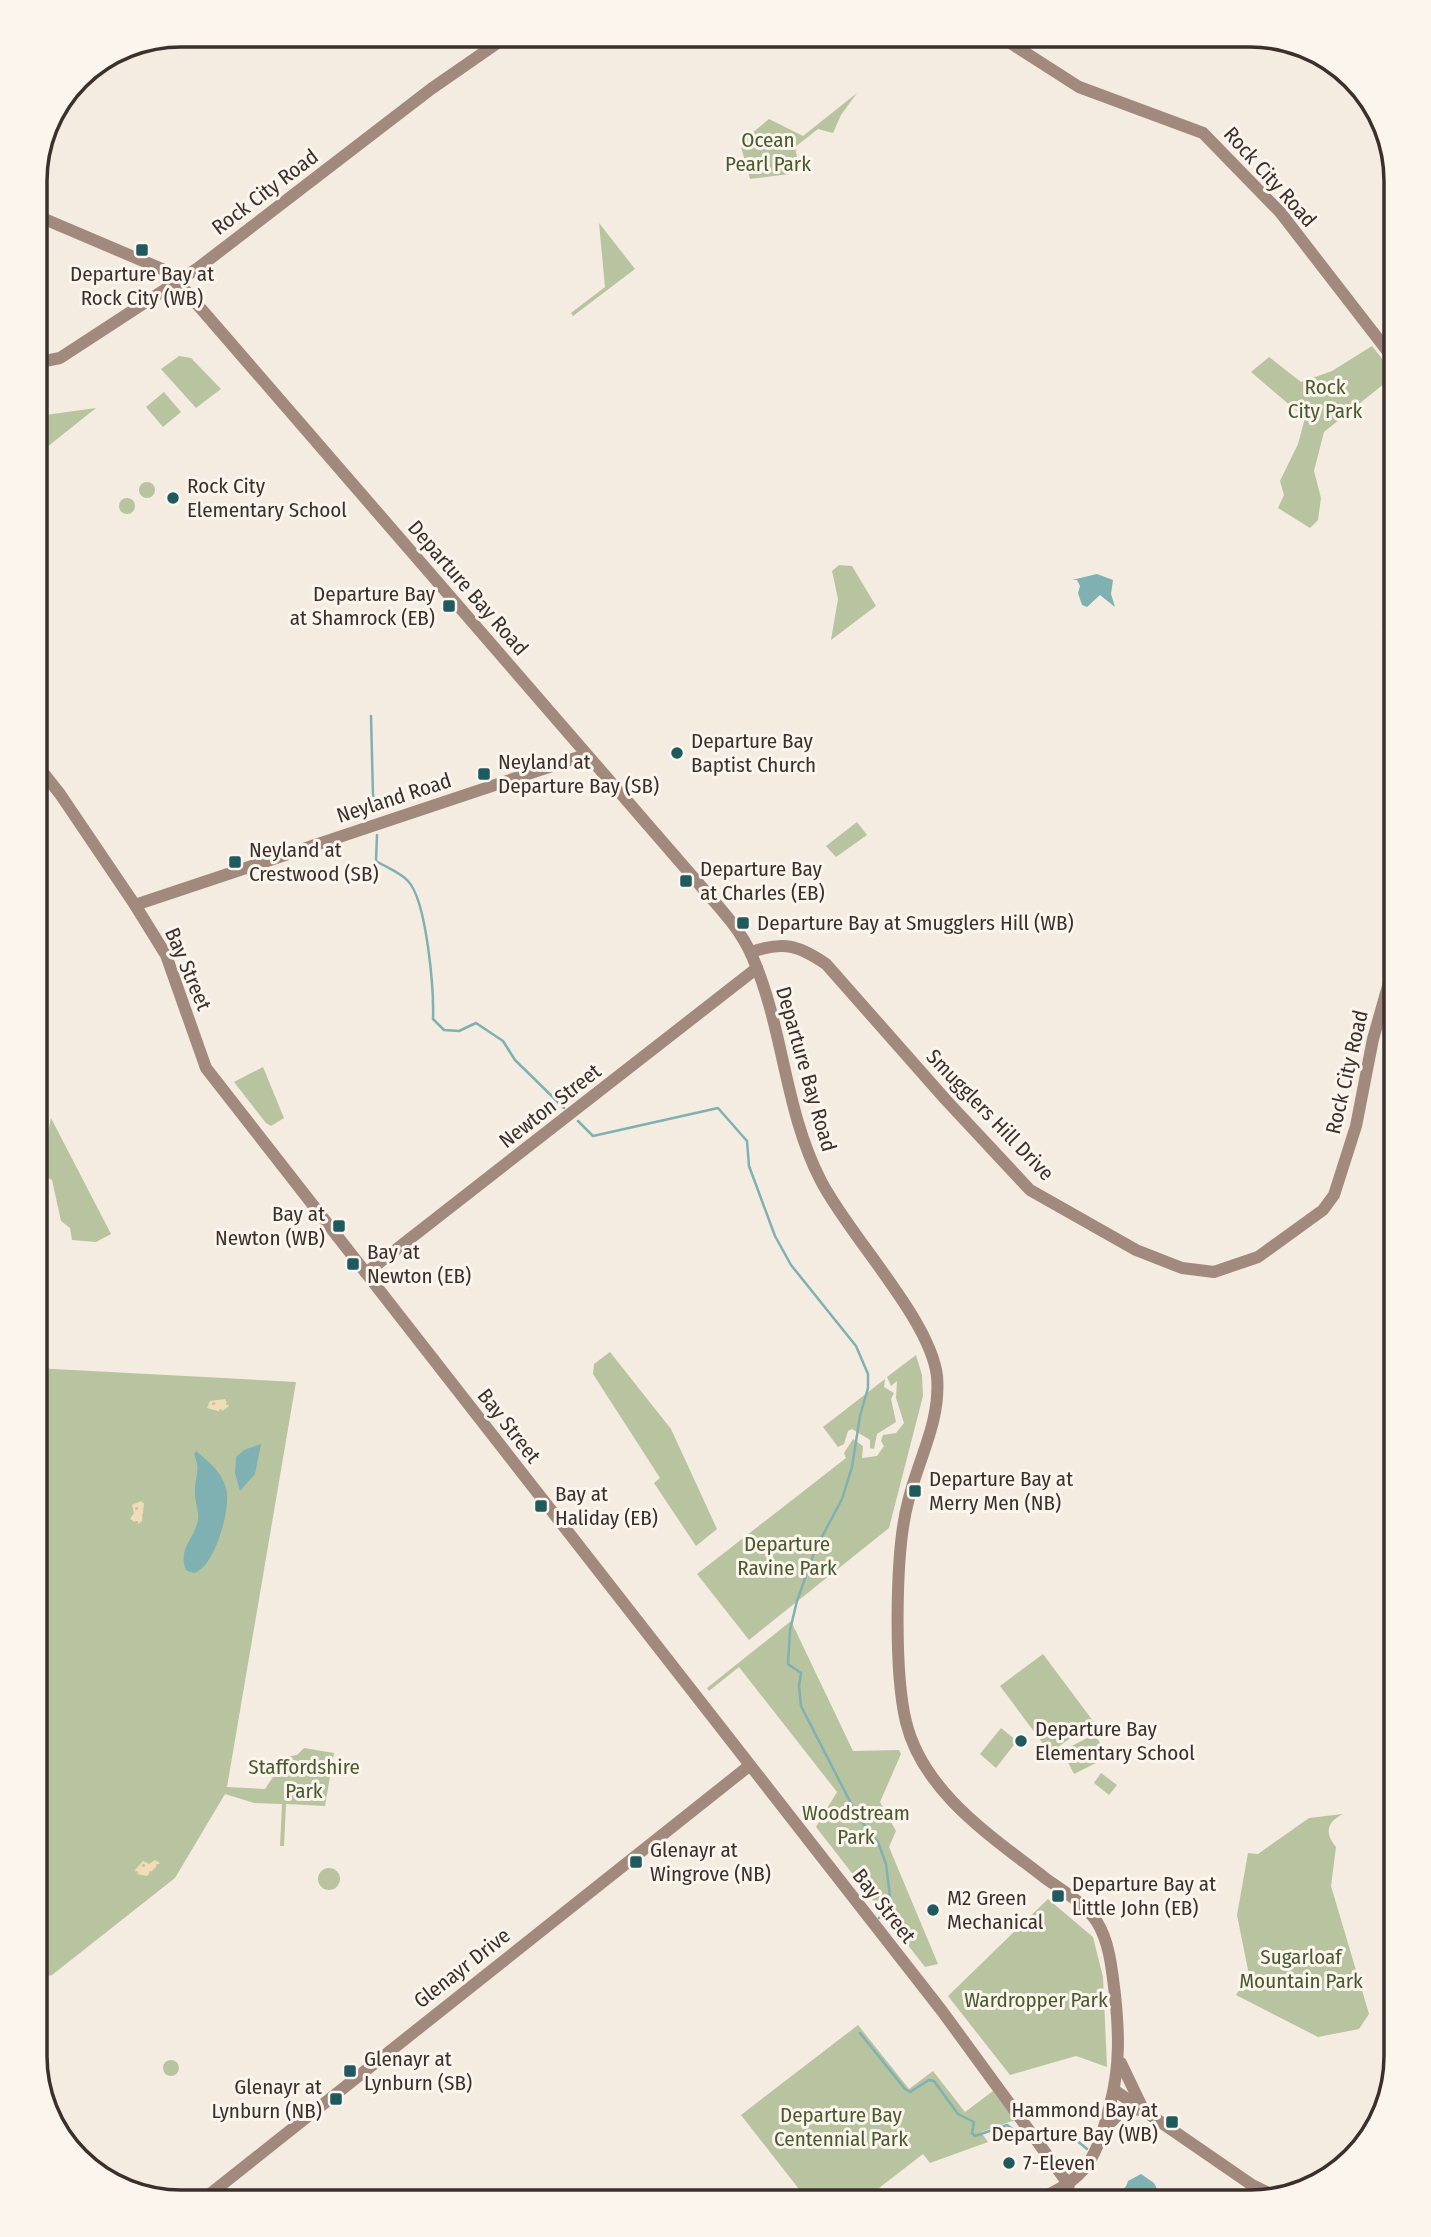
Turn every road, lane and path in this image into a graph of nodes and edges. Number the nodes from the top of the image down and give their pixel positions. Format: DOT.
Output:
graph roads {
  1 [pos="490,48"];
  2 [pos="1019,48"];
  3 [pos="48,221"];
  4 [pos="177,281"];
  5 [pos="1384,346"];
  6 [pos="48,360"];
  7 [pos="585,755"];
  8 [pos="48,778"];
  9 [pos="135,905"];
  10 [pos="751,953"];
  11 [pos="757,968"];
  12 [pos="1384,1000"];
  13 [pos="1334,1195"];
  14 [pos="366,1273"];
  15 [pos="749,1766"];
  16 [pos="1119,2056"];
  17 [pos="1114,2090"];
  18 [pos="1143,2109"];
  19 [pos="1102,2130"];
  20 [pos="1069,2185"];
  21 [pos="216,2189"];
  22 [pos="1260,2189"];
  23 [pos="1059,2190"];
  1 -- 4 [label="street, Rock City Road"];
  2 -- 5 [label="street, Rock City Road"];
  3 -- 4 [label="street, Departure Bay Road"];
  4 -- 6 [label="street, Rock City Road"];
  4 -- 7 [label="street, Departure Bay Road"];
  7 -- 9 [label="street, Neyland Road"];
  7 -- 10 [label="street, Departure Bay Road"];
  8 -- 9 [label="street, Bay Street"];
  9 -- 14 [label="street, Bay Street"];
  10 -- 11 [label="street, Departure Bay Road"];
  10 -- 13 [label="street, Smugglers Hill Drive"];
  11 -- 14 [label="street, Newton Street"];
  11 -- 16 [label="street, Departure Bay Road"];
  12 -- 13 [label="street, Rock City Road"];
  14 -- 15 [label="street, Bay Street"];
  15 -- 20 [label="street, Bay Street"];
  15 -- 21 [label="street, Glenayr Drive"];
  16 -- 17 [label="street, Departure Bay Road"];
  16 -- 18 [label="street"];
  17 -- 18 [label="street"];
  17 -- 19 [label="street, Departure Bay Road"];
  18 -- 19 [label="street"];
  18 -- 22 [label="street"];
  19 -- 20 [label="street, Departure Bay Road"];
  20 -- 23 [label="street, Departure Bay Road"];
}
